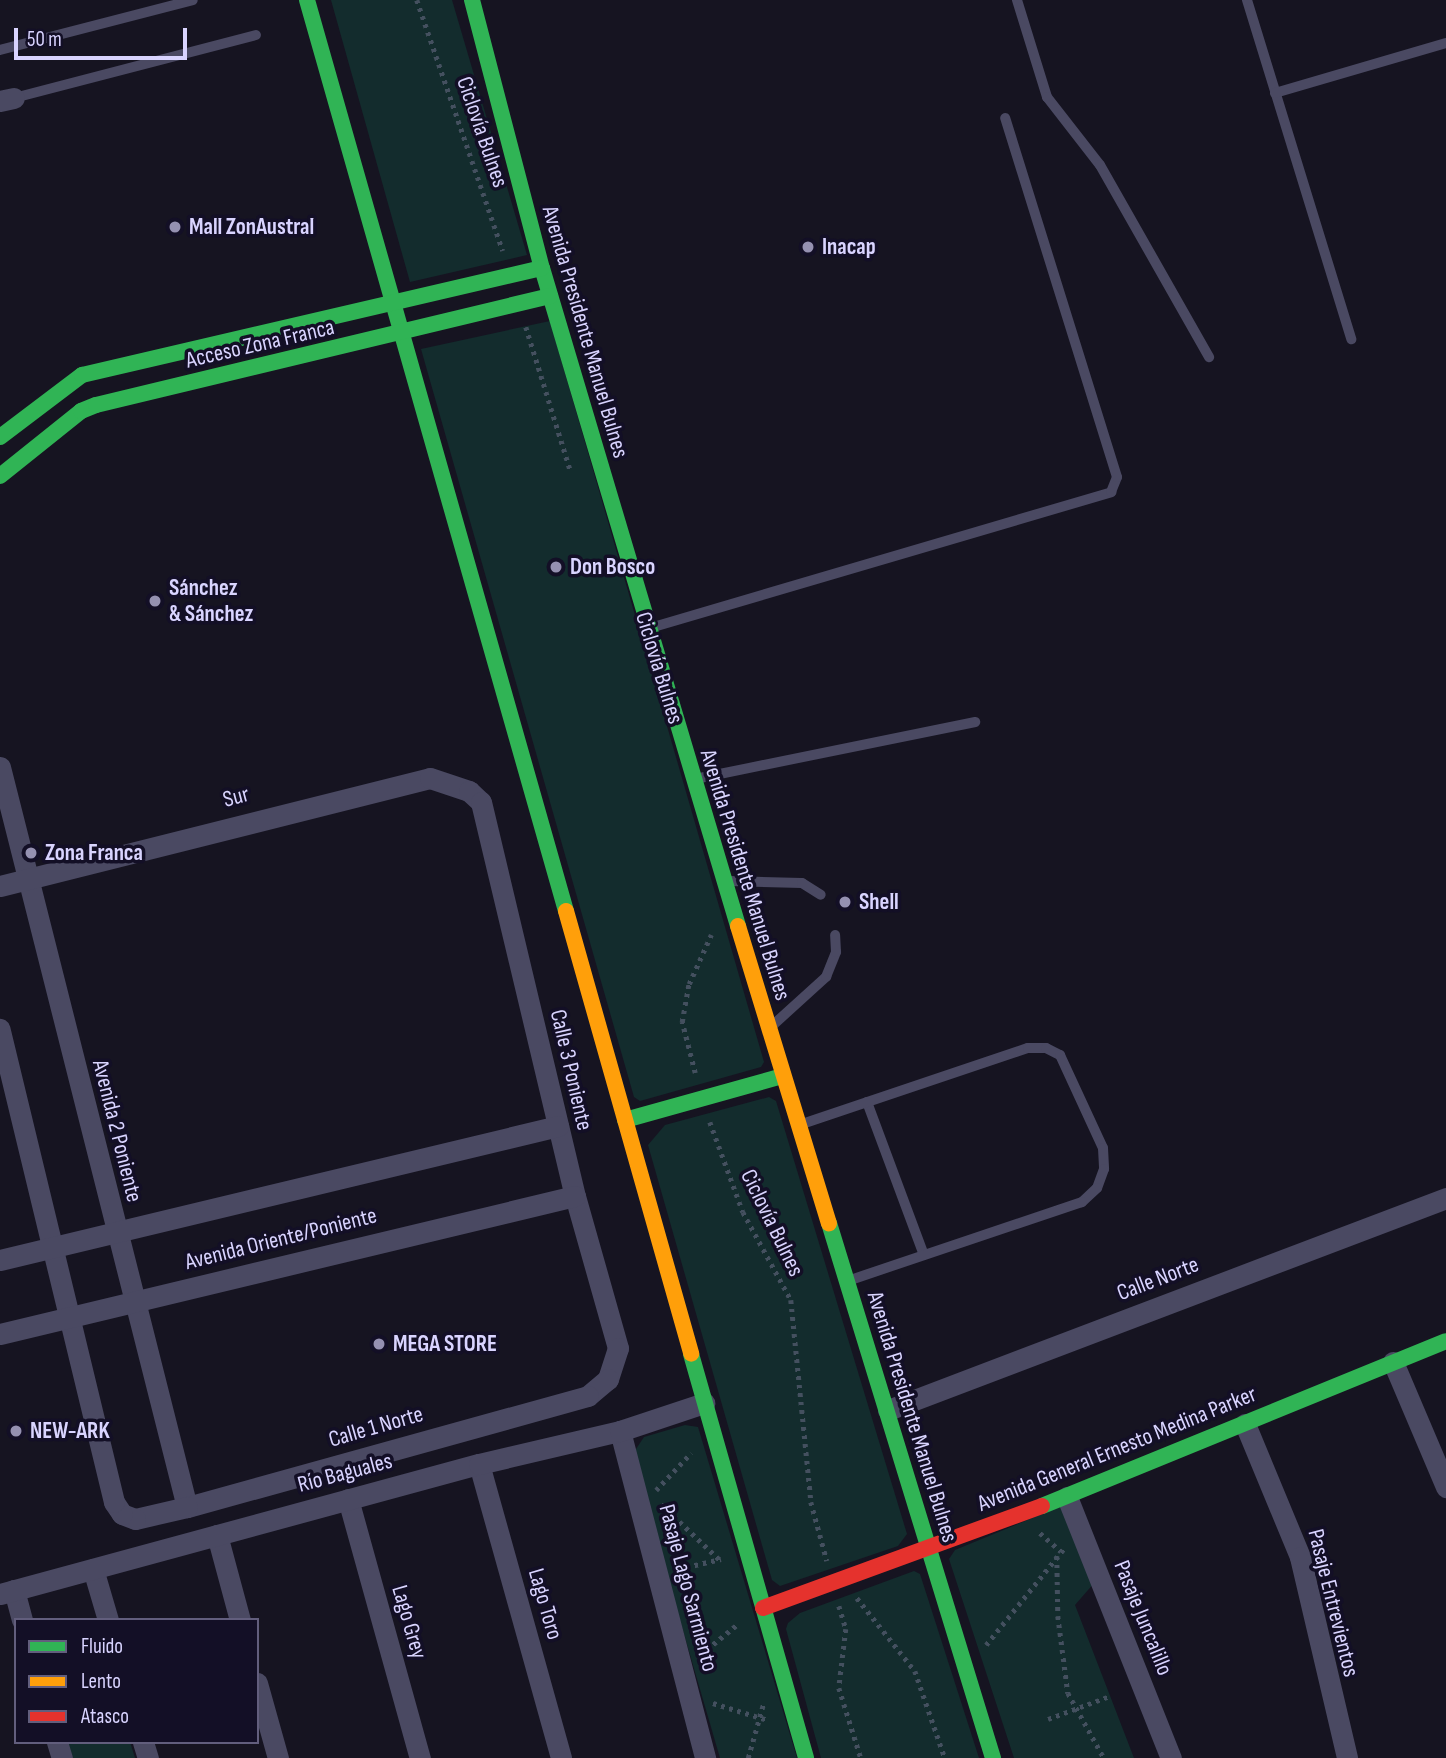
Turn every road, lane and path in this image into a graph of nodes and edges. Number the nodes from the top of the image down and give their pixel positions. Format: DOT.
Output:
graph roads {
  1 [pos="193,0"];
  2 [pos="307,0"];
  3 [pos="416,0"];
  4 [pos="472,0"];
  5 [pos="1017,0"];
  6 [pos="1247,0"];
  7 [pos="256,35"];
  8 [pos="1446,43"];
  9 [pos="0,50"];
  10 [pos="1275,93"];
  11 [pos="7,99"];
  12 [pos="1005,118"];
  13 [pos="542,268"];
  14 [pos="510,276"];
  15 [pos="550,296"];
  16 [pos="393,300"];
  17 [pos="519,304"];
  18 [pos="401,335"];
  19 [pos="1351,339"];
  20 [pos="1209,357"];
  21 [pos="0,437"];
  22 [pos="0,476"];
  23 [pos="577,478"];
  24 [pos="647,629"];
  25 [pos="975,722"];
  26 [pos="0,767"];
  27 [pos="693,780"];
  28 [pos="481,802"];
  29 [pos="26,879"];
  30 [pos="724,881"];
  31 [pos="0,886"];
  32 [pos="821,895"];
  33 [pos="712,928"];
  34 [pos="835,934"];
  35 [pos="0,1029"];
  36 [pos="769,1030"];
  37 [pos="783,1076"];
  38 [pos="703,1099"];
  39 [pos="867,1102"];
  40 [pos="625,1120"];
  41 [pos="798,1125"];
  42 [pos="558,1126"];
  43 [pos="575,1196"];
  44 [pos="1446,1198"];
  45 [pos="115,1232"];
  46 [pos="53,1247"];
  47 [pos="924,1255"];
  48 [pos="0,1260"];
  49 [pos="847,1281"];
  50 [pos="133,1302"];
  51 [pos="71,1317"];
  52 [pos="0,1334"];
  53 [pos="1446,1341"];
  54 [pos="618,1348"];
  55 [pos="1393,1362"];
  56 [pos="704,1403"];
  57 [pos="888,1410"];
  58 [pos="1245,1424"];
  59 [pos="620,1431"];
  60 [pos="701,1442"];
  61 [pos="479,1464"];
  62 [pos="1446,1487"];
  63 [pos="1067,1497"];
  64 [pos="348,1499"];
  65 [pos="187,1507"];
  66 [pos="217,1535"];
  67 [pos="1071,1540"];
  68 [pos="927,1547"];
  69 [pos="1057,1556"];
  70 [pos="732,1557"];
  71 [pos="720,1559"];
  72 [pos="729,1567"];
  73 [pos="93,1569"];
  74 [pos="657,1573"];
  75 [pos="849,1578"];
  76 [pos="833,1584"];
  77 [pos="7,1592"];
  78 [pos="870,1593"];
  79 [pos="857,1598"];
  80 [pos="839,1604"];
  81 [pos="763,1608"];
  82 [pos="827,1608"];
  83 [pos="748,1615"];
  84 [pos="21,1618"];
  85 [pos="107,1618"];
  86 [pos="239,1618"];
  87 [pos="984,1647"];
  88 [pos="682,1671"];
  89 [pos="259,1690"];
  90 [pos="688,1694"];
  91 [pos="769,1695"];
  92 [pos="1110,1696"];
  93 [pos="1075,1709"];
  94 [pos="758,1718"];
  95 [pos="1048,1719"];
  96 [pos="773,1721"];
  97 [pos="278,1758"];
  98 [pos="420,1758"];
  99 [pos="561,1758"];
  100 [pos="705,1758"];
  101 [pos="748,1758"];
  102 [pos="806,1758"];
  103 [pos="861,1758"];
  104 [pos="946,1758"];
  105 [pos="993,1758"];
  106 [pos="1104,1758"];
  107 [pos="1171,1758"];
  108 [pos="1347,1758"];
  1 -- 9 [label="lane"];
  2 -- 16 [label="main road"];
  3 -- 14 [label="path, Ciclovía Bulnes"];
  4 -- 13 [label="main road, Avenida Presidente Manuel Bulnes"];
  5 -- 20 [label="lane"];
  6 -- 10 [label="lane"];
  7 -- 11 [label="lane"];
  8 -- 10 [label="lane"];
  10 -- 19 [label="lane"];
  12 -- 24 [label="lane"];
  13 -- 14 [label="main road, Acceso Zona Franca"];
  13 -- 15 [label="main road, Avenida Presidente Manuel Bulnes"];
  14 -- 16 [label="main road, Acceso Zona Franca"];
  15 -- 17 [label="main road, Acceso Zona Franca"];
  15 -- 24 [label="main road, Avenida Presidente Manuel Bulnes"];
  16 -- 18 [label="main road"];
  16 -- 21 [label="main road, Acceso Zona Franca"];
  17 -- 18 [label="main road, Acceso Zona Franca"];
  17 -- 23 [label="path"];
  18 -- 22 [label="main road, Acceso Zona Franca"];
  18 -- 40 [label="main road"];
  24 -- 27 [label="main road, Avenida Presidente Manuel Bulnes"];
  25 -- 27 [label="lane"];
  26 -- 29 [label="street, Avenida 2 Poniente"];
  27 -- 30 [label="main road, Avenida Presidente Manuel Bulnes"];
  28 -- 29 [label="street, Sur"];
  28 -- 42 [label="street, Calle 3 Poniente"];
  29 -- 31 [label="street, Sur"];
  29 -- 45 [label="street, Avenida 2 Poniente"];
  30 -- 32 [label="lane"];
  30 -- 36 [label="main road, Avenida Presidente Manuel Bulnes"];
  33 -- 38 [label="path, Ciclovía Bulnes"];
  34 -- 36 [label="lane"];
  35 -- 46 [label="street"];
  36 -- 37 [label="main road, Avenida Presidente Manuel Bulnes"];
  37 -- 38 [label="main road"];
  37 -- 41 [label="main road, Avenida Presidente Manuel Bulnes"];
  38 -- 40 [label="main road"];
  38 -- 76 [label="path, Ciclovía Bulnes"];
  39 -- 41 [label="lane"];
  39 -- 47 [label="lane"];
  39 -- 47 [label="lane"];
  40 -- 56 [label="main road"];
  41 -- 49 [label="main road, Avenida Presidente Manuel Bulnes"];
  42 -- 43 [label="street, Calle 3 Poniente"];
  42 -- 45 [label="street, Avenida Oriente/Poniente"];
  43 -- 50 [label="street, Avenida Oriente/Poniente"];
  43 -- 54 [label="street, Calle 3 Poniente"];
  44 -- 57 [label="street, Calle Norte"];
  45 -- 46 [label="street, Avenida Oriente/Poniente"];
  45 -- 50 [label="street, Avenida 2 Poniente"];
  46 -- 48 [label="street, Avenida Oriente/Poniente"];
  46 -- 51 [label="street"];
  47 -- 49 [label="lane"];
  49 -- 57 [label="main road, Avenida Presidente Manuel Bulnes"];
  50 -- 51 [label="street, Avenida Oriente/Poniente"];
  50 -- 65 [label="street, Avenida 2 Poniente"];
  51 -- 52 [label="street, Avenida Oriente/Poniente"];
  51 -- 65 [label="street, Calle 1 Norte"];
  53 -- 55 [label="main road, Avenida General Ernesto Medina Parker"];
  54 -- 65 [label="street, Calle 1 Norte"];
  55 -- 58 [label="main road, Avenida General Ernesto Medina Parker"];
  55 -- 62 [label="street"];
  56 -- 59 [label="street, Río Baguales"];
  56 -- 81 [label="main road"];
  57 -- 68 [label="main road, Avenida Presidente Manuel Bulnes"];
  58 -- 63 [label="main road, Avenida General Ernesto Medina Parker"];
  58 -- 108 [label="street, Pasaje Entrevientos"];
  59 -- 61 [label="street, Río Baguales"];
  59 -- 74 [label="street, Pasaje Lago Sarmiento"];
  60 -- 71 [label="path"];
  61 -- 64 [label="street, Río Baguales"];
  61 -- 99 [label="street, Lago Toro"];
  63 -- 68 [label="main road, Avenida General Ernesto Medina Parker"];
  63 -- 107 [label="street, Pasaje Juncalillo"];
  64 -- 66 [label="street, Río Baguales"];
  64 -- 98 [label="street, Lago Grey"];
  66 -- 73 [label="street, Río Baguales"];
  66 -- 86 [label="street"];
  67 -- 69 [label="path"];
  68 -- 75 [label="main road, Avenida General Ernesto Medina Parker"];
  68 -- 105 [label="main road, Avenida Presidente Manuel Bulnes"];
  69 -- 87 [label="path"];
  69 -- 93 [label="path"];
  70 -- 71 [label="path"];
  71 -- 72 [label="path"];
  71 -- 74 [label="path"];
  73 -- 77 [label="street, Río Baguales"];
  73 -- 85 [label="street"];
  74 -- 88 [label="street, Pasaje Lago Sarmiento"];
  75 -- 76 [label="main road, Avenida General Ernesto Medina Parker"];
  75 -- 79 [label="path"];
  76 -- 80 [label="path, Ciclovía Bulnes"];
  76 -- 81 [label="main road, Avenida General Ernesto Medina Parker"];
  77 -- 84 [label="street"];
  78 -- 79 [label="path"];
  79 -- 80 [label="path"];
  79 -- 104 [label="path"];
  80 -- 82 [label="path"];
  80 -- 103 [label="path, Ciclovía Bulnes"];
  81 -- 102 [label="main road"];
  83 -- 88 [label="path"];
  88 -- 90 [label="street, Pasaje Lago Sarmiento"];
  89 -- 97 [label="street"];
  90 -- 94 [label="path"];
  90 -- 100 [label="street, Pasaje Lago Sarmiento"];
  91 -- 94 [label="path"];
  92 -- 93 [label="path"];
  93 -- 95 [label="path"];
  93 -- 106 [label="path"];
  94 -- 96 [label="path"];
  94 -- 101 [label="path"];
}
